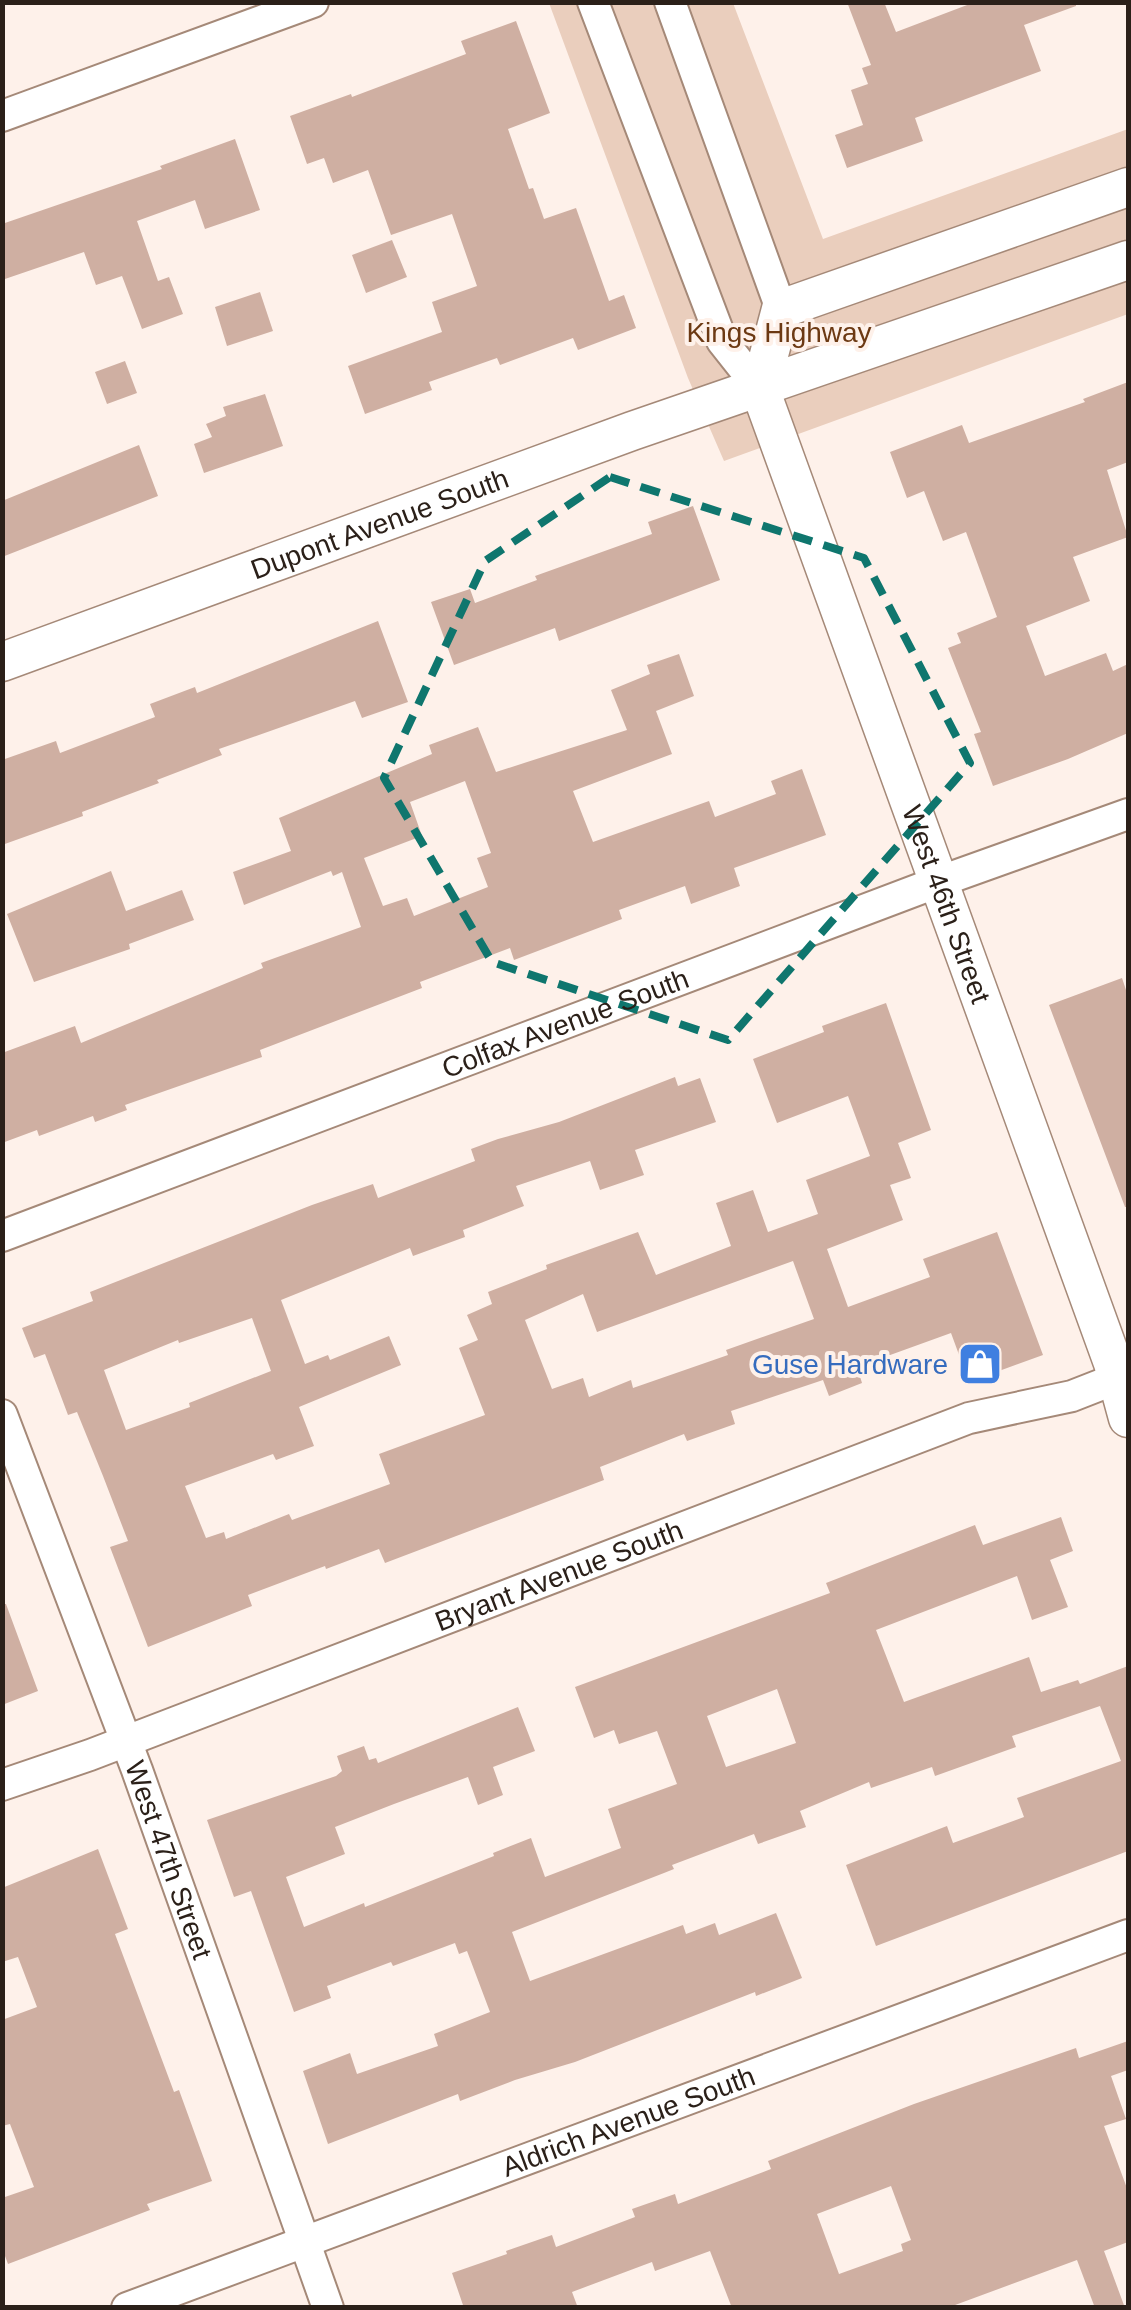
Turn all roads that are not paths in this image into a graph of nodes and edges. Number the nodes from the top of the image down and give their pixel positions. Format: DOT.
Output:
graph roads {
  1 [pos="313,2"];
  2 [pos="592,2"];
  3 [pos="670,2"];
  4 [pos="2,116"];
  5 [pos="1128,187"];
  6 [pos="1128,260"];
  7 [pos="781,309"];
  8 [pos="760,389"];
  9 [pos="2,662"];
  10 [pos="1128,814"];
  11 [pos="938,882"];
  12 [pos="2,1236"];
  13 [pos="1120,1367"];
  14 [pos="2,1415"];
  15 [pos="1128,1418"];
  16 [pos="125,1741"];
  17 [pos="2,1785"];
  18 [pos="1128,1935"];
  19 [pos="304,2241"];
  20 [pos="127,2308"];
  21 [pos="328,2308"];
  1 -- 4 [label="street"];
  2 -- 8 [label="street"];
  3 -- 7 [label="street"];
  5 -- 7 [label="street"];
  6 -- 8 [label="street"];
  7 -- 8 [label="street"];
  8 -- 9 [label="street, Dupont Avenue South"];
  8 -- 11 [label="street, West 46th Street"];
  10 -- 11 [label="street, Colfax Avenue South"];
  11 -- 12 [label="street, Colfax Avenue South"];
  11 -- 13 [label="street, West 46th Street"];
  13 -- 15 [label="street, West 46th Street"];
  13 -- 16 [label="street, Bryant Avenue South"];
  14 -- 16 [label="street, West 47th Street"];
  16 -- 17 [label="street, Bryant Avenue South"];
  16 -- 19 [label="street, West 47th Street"];
  18 -- 19 [label="street, Aldrich Avenue South"];
  19 -- 20 [label="street, Aldrich Avenue South"];
  19 -- 21 [label="street, West 47th Street"];
}
